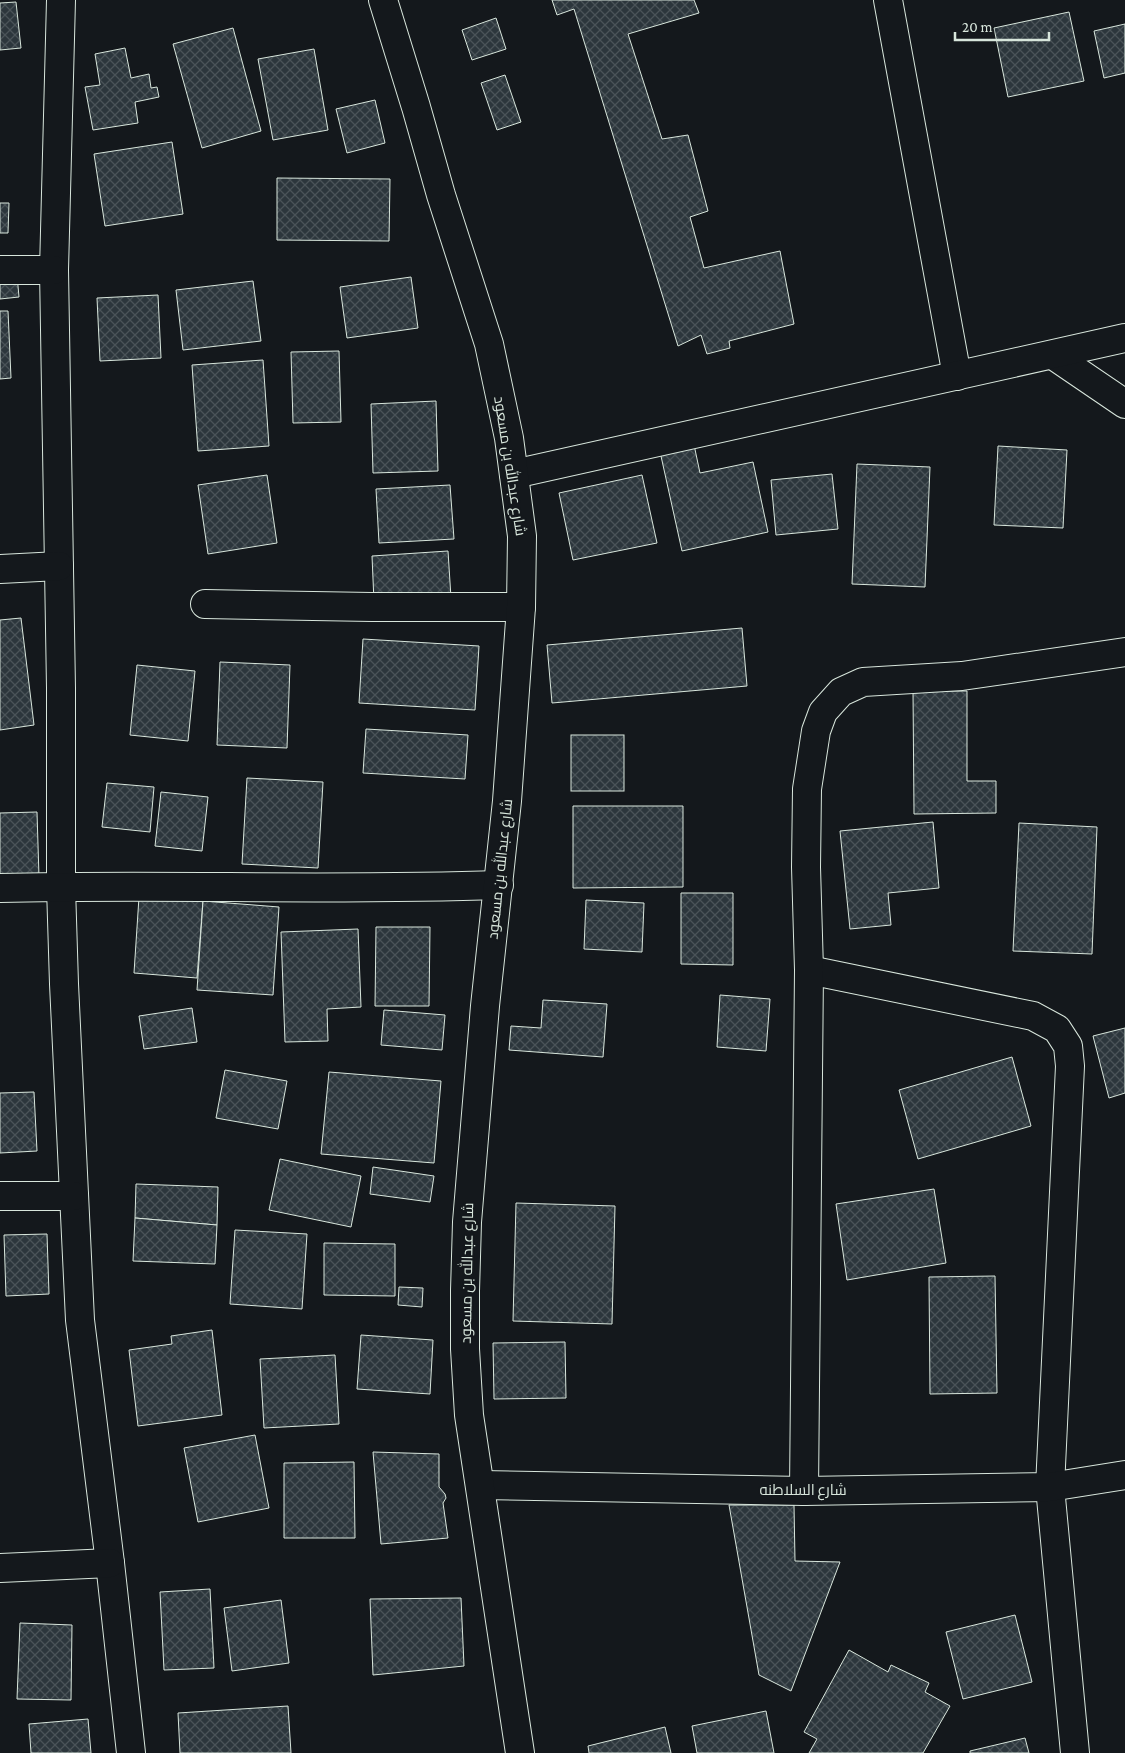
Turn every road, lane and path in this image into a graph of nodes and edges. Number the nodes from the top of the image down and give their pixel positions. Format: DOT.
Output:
graph roads {
  1 [pos="61,0"];
  2 [pos="383,0"];
  3 [pos="888,0"];
  4 [pos="0,270"];
  5 [pos="54,270"];
  6 [pos="1125,338"];
  7 [pos="1053,355"];
  8 [pos="957,376"];
  9 [pos="1125,404"];
  10 [pos="514,474"];
  11 [pos="59,566"];
  12 [pos="0,569"];
  13 [pos="205,604"];
  14 [pos="521,607"];
  15 [pos="1125,652"];
  16 [pos="499,885"];
  17 [pos="61,887"];
  18 [pos="0,888"];
  19 [pos="809,970"];
  20 [pos="0,1196"];
  21 [pos="74,1196"];
  22 [pos="1125,1475"];
  23 [pos="481,1485"];
  24 [pos="1050,1487"];
  25 [pos="804,1491"];
  26 [pos="110,1563"];
  27 [pos="0,1568"];
  28 [pos="131,1753"];
  29 [pos="520,1753"];
  30 [pos="1075,1753"];
  1 -- 5 [label="street"];
  2 -- 10 [label="street, شارع عبدالله بن مسعود"];
  3 -- 8 [label="street"];
  4 -- 5 [label="street"];
  5 -- 11 [label="street"];
  6 -- 7 [label="street"];
  7 -- 8 [label="street"];
  7 -- 9 [label="street"];
  8 -- 10 [label="street"];
  10 -- 14 [label="street, شارع عبدالله بن مسعود"];
  11 -- 12 [label="street"];
  11 -- 17 [label="street"];
  13 -- 14 [label="street"];
  14 -- 16 [label="street, شارع عبدالله بن مسعود"];
  15 -- 19 [label="street"];
  16 -- 17 [label="street"];
  16 -- 23 [label="street, شارع عبدالله بن مسعود"];
  17 -- 18 [label="street"];
  17 -- 21 [label="street"];
  19 -- 24 [label="street"];
  19 -- 25 [label="street"];
  20 -- 21 [label="street"];
  21 -- 26 [label="street"];
  22 -- 24 [label="street, شارع السلاطنه"];
  23 -- 25 [label="street, شارع السلاطنه"];
  23 -- 29 [label="street, شارع عبدالله بن مسعود"];
  24 -- 25 [label="street, شارع السلاطنه"];
  24 -- 30 [label="street"];
  26 -- 27 [label="street"];
  26 -- 28 [label="street"];
}
